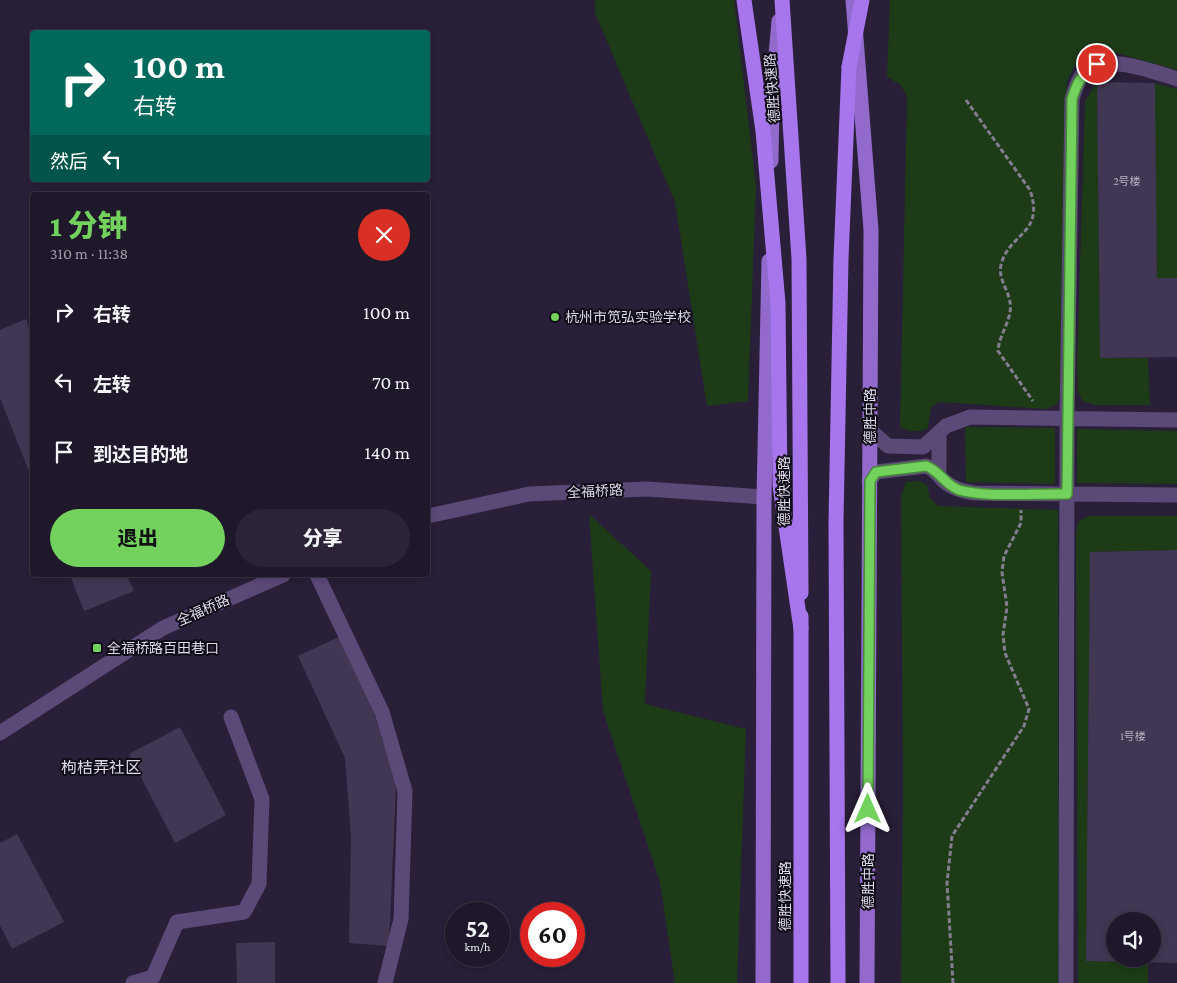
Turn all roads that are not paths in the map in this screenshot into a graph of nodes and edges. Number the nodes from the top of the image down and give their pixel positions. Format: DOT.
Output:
graph roads {
  1 [pos="744,0"];
  2 [pos="781,0"];
  3 [pos="853,0"];
  4 [pos="862,0"];
  5 [pos="849,67"];
  6 [pos="1177,79"];
  7 [pos="1067,418"];
  8 [pos="1177,420"];
  9 [pos="870,430"];
  10 [pos="940,434"];
  11 [pos="939,475"];
  12 [pos="870,481"];
  13 [pos="1067,494"];
  14 [pos="1177,495"];
  15 [pos="764,497"];
  16 [pos="430,516"];
  17 [pos="278,577"];
  18 [pos="318,577"];
  19 [pos="801,629"];
  20 [pos="231,717"];
  21 [pos="0,733"];
  22 [pos="153,980"];
  23 [pos="133,983"];
  24 [pos="385,983"];
  25 [pos="763,983"];
  26 [pos="801,983"];
  27 [pos="838,983"];
  28 [pos="867,983"];
  29 [pos="1066,983"];
  1 -- 19 [label="highway, bridge"];
  2 -- 15 [label="main road"];
  2 -- 19 [label="highway, 德胜快速路, bridge"];
  3 -- 5 [label="highway, bridge"];
  3 -- 9 [label="main road, 德胜中路"];
  4 -- 5 [label="highway, bridge"];
  5 -- 27 [label="highway"];
  6 -- 7 [label="street"];
  7 -- 8 [label="street"];
  7 -- 10 [label="street"];
  7 -- 13 [label="street"];
  9 -- 10 [label="street"];
  9 -- 12 [label="main road, 德胜中路"];
  10 -- 11 [label="street"];
  11 -- 12 [label="street"];
  11 -- 13 [label="street"];
  12 -- 28 [label="main road, 德胜中路"];
  13 -- 14 [label="street"];
  13 -- 29 [label="street"];
  15 -- 16 [label="street, 全福桥路"];
  15 -- 25 [label="main road"];
  17 -- 21 [label="street, 全福桥路"];
  18 -- 24 [label="street"];
  19 -- 26 [label="highway, 德胜快速路"];
  20 -- 22 [label="street"];
  22 -- 23 [label="street"];
}
